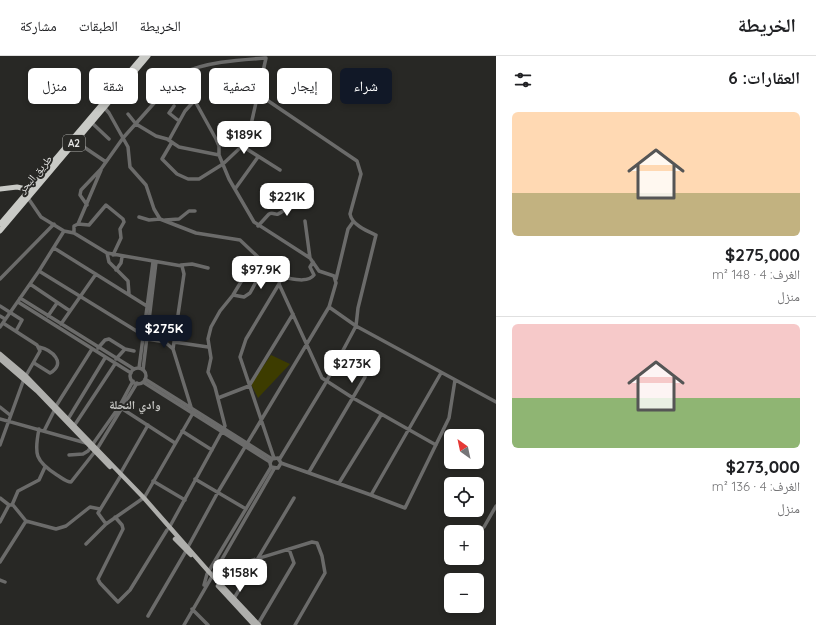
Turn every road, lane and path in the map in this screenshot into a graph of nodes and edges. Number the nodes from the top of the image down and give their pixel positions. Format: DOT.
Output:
graph roads {
  1 [pos="143,56"];
  2 [pos="148,56"];
  3 [pos="196,68"];
  4 [pos="264,68"];
  5 [pos="269,101"];
  6 [pos="154,104"];
  7 [pos="191,104"];
  8 [pos="198,104"];
  9 [pos="256,104"];
  10 [pos="103,105"];
  11 [pos="174,106"];
  12 [pos="128,114"];
  13 [pos="179,121"];
  14 [pos="88,124"];
  15 [pos="136,124"];
  16 [pos="252,124"];
  17 [pos="123,138"];
  18 [pos="109,139"];
  19 [pos="75,141"];
  20 [pos="170,141"];
  21 [pos="218,143"];
  22 [pos="242,146"];
  23 [pos="219,155"];
  24 [pos="258,157"];
  25 [pos="106,162"];
  26 [pos="223,164"];
  27 [pos="101,169"];
  28 [pos="280,170"];
  29 [pos="43,176"];
  30 [pos="0,186"];
  31 [pos="32,188"];
  32 [pos="0,189"];
  33 [pos="235,189"];
  34 [pos="294,191"];
  35 [pos="28,198"];
  36 [pos="86,205"];
  37 [pos="195,211"];
  38 [pos="140,217"];
  39 [pos="162,220"];
  40 [pos="305,221"];
  41 [pos="353,222"];
  42 [pos="0,224"];
  43 [pos="54,224"];
  44 [pos="78,224"];
  45 [pos="258,226"];
  46 [pos="0,231"];
  47 [pos="64,231"];
  48 [pos="74,233"];
  49 [pos="54,248"];
  50 [pos="107,253"];
  51 [pos="114,255"];
  52 [pos="122,257"];
  53 [pos="310,258"];
  54 [pos="261,259"];
  55 [pos="154,262"];
  56 [pos="313,262"];
  57 [pos="181,265"];
  58 [pos="208,268"];
  59 [pos="116,270"];
  60 [pos="40,271"];
  61 [pos="96,274"];
  62 [pos="281,277"];
  63 [pos="0,279"];
  64 [pos="336,279"];
  65 [pos="30,284"];
  66 [pos="279,284"];
  67 [pos="128,294"];
  68 [pos="233,295"];
  69 [pos="80,297"];
  70 [pos="19,300"];
  71 [pos="57,303"];
  72 [pos="0,306"];
  73 [pos="329,306"];
  74 [pos="149,307"];
  75 [pos="11,312"];
  76 [pos="70,312"];
  77 [pos="293,314"];
  78 [pos="0,316"];
  79 [pos="48,316"];
  80 [pos="4,321"];
  81 [pos="61,324"];
  82 [pos="356,326"];
  83 [pos="0,327"];
  84 [pos="16,331"];
  85 [pos="175,333"];
  86 [pos="143,335"];
  87 [pos="147,339"];
  88 [pos="165,342"];
  89 [pos="174,342"];
  90 [pos="306,343"];
  91 [pos="39,347"];
  92 [pos="208,347"];
  93 [pos="98,348"];
  94 [pos="92,349"];
  95 [pos="125,349"];
  96 [pos="173,349"];
  97 [pos="134,352"];
  98 [pos="0,354"];
  99 [pos="105,358"];
  100 [pos="0,359"];
  101 [pos="116,359"];
  102 [pos="34,363"];
  103 [pos="115,364"];
  104 [pos="125,367"];
  105 [pos="139,368"];
  106 [pos="143,370"];
  107 [pos="133,371"];
  108 [pos="441,373"];
  109 [pos="365,377"];
  110 [pos="25,378"];
  111 [pos="455,380"];
  112 [pos="133,381"];
  113 [pos="144,381"];
  114 [pos="326,382"];
  115 [pos="137,383"];
  116 [pos="249,386"];
  117 [pos="218,398"];
  118 [pos="353,398"];
  119 [pos="79,399"];
  120 [pos="496,402"];
  121 [pos="88,405"];
  122 [pos="0,407"];
  123 [pos="55,407"];
  124 [pos="120,408"];
  125 [pos="191,408"];
  126 [pos="193,413"];
  127 [pos="381,415"];
  128 [pos="10,416"];
  129 [pos="0,418"];
  130 [pos="68,419"];
  131 [pos="8,421"];
  132 [pos="260,422"];
  133 [pos="148,425"];
  134 [pos="74,426"];
  135 [pos="38,429"];
  136 [pos="224,430"];
  137 [pos="407,430"];
  138 [pos="44,431"];
  139 [pos="182,431"];
  140 [pos="86,443"];
  141 [pos="174,443"];
  142 [pos="0,445"];
  143 [pos="246,445"];
  144 [pos="436,445"];
  145 [pos="92,446"];
  146 [pos="212,450"];
  147 [pos="96,451"];
  148 [pos="69,455"];
  149 [pos="272,460"];
  150 [pos="280,461"];
  151 [pos="45,467"];
  152 [pos="273,468"];
  153 [pos="309,472"];
  154 [pos="120,476"];
  155 [pos="195,478"];
  156 [pos="153,481"];
  157 [pos="339,482"];
  158 [pos="218,492"];
  159 [pos="371,495"];
  160 [pos="0,498"];
  161 [pos="143,498"];
  162 [pos="294,498"];
  163 [pos="185,500"];
  164 [pos="10,505"];
  165 [pos="496,506"];
  166 [pos="100,509"];
  167 [pos="247,510"];
  168 [pos="495,513"];
  169 [pos="115,517"];
  170 [pos="26,521"];
  171 [pos="0,522"];
  172 [pos="106,524"];
  173 [pos="484,527"];
  174 [pos="168,529"];
  175 [pos="86,544"];
  176 [pos="187,549"];
  177 [pos="289,549"];
  178 [pos="257,557"];
  179 [pos="0,562"];
  180 [pos="210,574"];
  181 [pos="0,580"];
  182 [pos="4,582"];
  183 [pos="233,600"];
  184 [pos="192,609"];
  185 [pos="148,616"];
  186 [pos="184,625"];
  187 [pos="208,625"];
  188 [pos="257,625"];
  189 [pos="295,625"];
  1 -- 10 [label="highway, طريق البحر / A2"];
  2 -- 10 [label="highway, طريق البحر / A2"];
  3 -- 4 [label="street"];
  5 -- 41 [label="street"];
  6 -- 15 [label="street"];
  7 -- 13 [label="street"];
  8 -- 21 [label="street"];
  9 -- 16 [label="street"];
  10 -- 14 [label="highway, طريق البحر / A2"];
  10 -- 17 [label="street"];
  11 -- 13 [label="street"];
  12 -- 15 [label="street"];
  13 -- 20 [label="street"];
  14 -- 18 [label="street"];
  14 -- 19 [label="highway, طريق البحر / A2"];
  14 -- 29 [label="highway, طريق البحر / A2"];
  15 -- 17 [label="street"];
  15 -- 20 [label="street"];
  16 -- 21 [label="street"];
  16 -- 22 [label="street"];
  17 -- 25 [label="street"];
  17 -- 39 [label="street"];
  19 -- 25 [label="street"];
  19 -- 29 [label="highway, طريق البحر / A2"];
  20 -- 23 [label="street"];
  20 -- 26 [label="street"];
  21 -- 23 [label="street"];
  22 -- 24 [label="street"];
  22 -- 26 [label="street"];
  23 -- 26 [label="street"];
  24 -- 28 [label="street"];
  24 -- 33 [label="street"];
  25 -- 27 [label="street"];
  26 -- 33 [label="street"];
  27 -- 36 [label="street"];
  27 -- 36 [label="street"];
  29 -- 31 [label="highway, طريق البحر / A2"];
  30 -- 31 [label="highway"];
  31 -- 32 [label="highway"];
  31 -- 35 [label="highway, طريق البحر / A2"];
  31 -- 42 [label="highway, طريق البحر / A2"];
  33 -- 45 [label="street"];
  34 -- 45 [label="street"];
  35 -- 43 [label="street"];
  35 -- 46 [label="highway, طريق البحر / A2"];
  36 -- 44 [label="street"];
  37 -- 39 [label="street"];
  38 -- 39 [label="street"];
  39 -- 54 [label="street"];
  40 -- 53 [label="street"];
  41 -- 64 [label="street"];
  41 -- 82 [label="street"];
  43 -- 47 [label="street"];
  43 -- 63 [label="street"];
  44 -- 48 [label="street"];
  44 -- 51 [label="street"];
  45 -- 53 [label="street"];
  47 -- 48 [label="street"];
  47 -- 49 [label="street"];
  48 -- 50 [label="street"];
  49 -- 60 [label="street"];
  49 -- 61 [label="street"];
  50 -- 51 [label="street"];
  50 -- 59 [label="street"];
  51 -- 52 [label="street"];
  52 -- 55 [label="street"];
  52 -- 59 [label="street"];
  53 -- 56 [label="street"];
  54 -- 62 [label="street"];
  54 -- 68 [label="street"];
  54 -- 68 [label="street"];
  55 -- 57 [label="street"];
  55 -- 74 [label="street"];
  56 -- 62 [label="street"];
  56 -- 64 [label="street"];
  57 -- 58 [label="street"];
  57 -- 85 [label="street"];
  59 -- 67 [label="street"];
  60 -- 65 [label="street"];
  60 -- 69 [label="street"];
  61 -- 67 [label="street"];
  61 -- 69 [label="street"];
  62 -- 66 [label="street"];
  64 -- 73 [label="street"];
  65 -- 70 [label="street"];
  65 -- 71 [label="street"];
  66 -- 77 [label="street"];
  66 -- 116 [label="street"];
  67 -- 74 [label="street"];
  68 -- 92 [label="street"];
  69 -- 76 [label="street"];
  69 -- 86 [label="street"];
  70 -- 75 [label="street"];
  70 -- 79 [label="street"];
  70 -- 94 [label="street"];
  71 -- 76 [label="street"];
  71 -- 79 [label="street"];
  72 -- 75 [label="street"];
  73 -- 82 [label="street"];
  73 -- 90 [label="street"];
  74 -- 86 [label="street"];
  74 -- 87 [label="street"];
  75 -- 80 [label="street"];
  75 -- 84 [label="street"];
  76 -- 81 [label="street"];
  77 -- 90 [label="street"];
  77 -- 116 [label="street"];
  78 -- 80 [label="street"];
  79 -- 81 [label="street"];
  80 -- 83 [label="street"];
  80 -- 84 [label="street"];
  81 -- 93 [label="street"];
  82 -- 108 [label="street"];
  82 -- 114 [label="street"];
  84 -- 91 [label="street"];
  85 -- 88 [label="street"];
  85 -- 89 [label="street"];
  86 -- 105 [label="street"];
  87 -- 88 [label="street"];
  87 -- 106 [label="street"];
  88 -- 96 [label="street"];
  89 -- 92 [label="street"];
  89 -- 96 [label="street"];
  90 -- 114 [label="street"];
  90 -- 132 [label="street"];
  91 -- 102 [label="street"];
  91 -- 102 [label="street"];
  92 -- 117 [label="street"];
  93 -- 95 [label="street"];
  93 -- 101 [label="street"];
  94 -- 99 [label="street"];
  94 -- 123 [label="street"];
  95 -- 97 [label="street"];
  95 -- 101 [label="street"];
  96 -- 125 [label="street"];
  98 -- 110 [label="main road"];
  99 -- 103 [label="street"];
  99 -- 119 [label="street"];
  100 -- 110 [label="main road"];
  101 -- 104 [label="street"];
  102 -- 110 [label="street"];
  103 -- 104 [label="street"];
  103 -- 121 [label="street"];
  104 -- 107 [label="street"];
  105 -- 106 [label="street"];
  105 -- 107 [label="street"];
  106 -- 113 [label="street"];
  107 -- 112 [label="street"];
  108 -- 111 [label="street"];
  108 -- 137 [label="street"];
  109 -- 118 [label="street"];
  110 -- 123 [label="main road"];
  110 -- 128 [label="street"];
  111 -- 120 [label="street"];
  111 -- 144 [label="street"];
  112 -- 115 [label="street"];
  112 -- 124 [label="street"];
  113 -- 115 [label="street"];
  113 -- 125 [label="street"];
  113 -- 126 [label="street"];
  114 -- 118 [label="street"];
  114 -- 150 [label="street"];
  115 -- 124 [label="street"];
  116 -- 117 [label="street"];
  116 -- 132 [label="street"];
  117 -- 136 [label="street"];
  118 -- 127 [label="street"];
  118 -- 153 [label="street"];
  119 -- 121 [label="street"];
  119 -- 130 [label="street"];
  121 -- 134 [label="street"];
  122 -- 128 [label="street"];
  123 -- 130 [label="main road"];
  123 -- 138 [label="street"];
  123 -- 140 [label="main road"];
  124 -- 133 [label="street"];
  124 -- 145 [label="street"];
  124 -- 147 [label="street"];
  125 -- 136 [label="street"];
  126 -- 136 [label="street"];
  126 -- 139 [label="street"];
  127 -- 137 [label="street"];
  127 -- 157 [label="street"];
  128 -- 131 [label="street"];
  129 -- 131 [label="street"];
  130 -- 134 [label="main road"];
  131 -- 135 [label="street"];
  131 -- 142 [label="street"];
  132 -- 143 [label="street"];
  132 -- 149 [label="street"];
  133 -- 141 [label="street"];
  133 -- 154 [label="street"];
  134 -- 145 [label="main road"];
  135 -- 138 [label="street"];
  135 -- 151 [label="street"];
  136 -- 143 [label="street"];
  136 -- 146 [label="street"];
  137 -- 144 [label="street"];
  137 -- 159 [label="street"];
  138 -- 140 [label="street"];
  139 -- 141 [label="street"];
  139 -- 146 [label="street"];
  140 -- 145 [label="main road"];
  141 -- 156 [label="street"];
  143 -- 149 [label="street"];
  143 -- 158 [label="street"];
  144 -- 159 [label="street"];
  145 -- 147 [label="main road"];
  145 -- 148 [label="street"];
  146 -- 155 [label="street"];
  147 -- 151 [label="street"];
  147 -- 154 [label="main road"];
  149 -- 150 [label="street"];
  149 -- 152 [label="street"];
  150 -- 152 [label="street"];
  150 -- 153 [label="street"];
  151 -- 164 [label="street"];
  152 -- 167 [label="street"];
  153 -- 157 [label="street"];
  154 -- 161 [label="main road"];
  154 -- 166 [label="street"];
  155 -- 158 [label="street"];
  155 -- 163 [label="street"];
  156 -- 161 [label="street"];
  156 -- 163 [label="street"];
  157 -- 159 [label="street"];
  158 -- 167 [label="street"];
  158 -- 176 [label="street"];
  160 -- 164 [label="street"];
  161 -- 169 [label="street"];
  161 -- 174 [label="main road"];
  162 -- 178 [label="street"];
  163 -- 174 [label="street"];
  164 -- 170 [label="street"];
  164 -- 171 [label="street"];
  165 -- 168 [label="street"];
  166 -- 170 [label="street"];
  166 -- 172 [label="street"];
  167 -- 180 [label="street"];
  168 -- 173 [label="street"];
  169 -- 172 [label="street"];
  169 -- 174 [label="street"];
  170 -- 179 [label="street"];
  172 -- 175 [label="street"];
  174 -- 176 [label="main road"];
  176 -- 180 [label="main road"];
  176 -- 185 [label="street"];
  177 -- 178 [label="street"];
  177 -- 188 [label="street"];
  177 -- 189 [label="street"];
  178 -- 180 [label="street"];
  178 -- 183 [label="street"];
  180 -- 183 [label="main road"];
  180 -- 184 [label="street"];
  181 -- 182 [label="street"];
  183 -- 188 [label="main road"];
  184 -- 186 [label="street"];
  184 -- 187 [label="street"];
}
